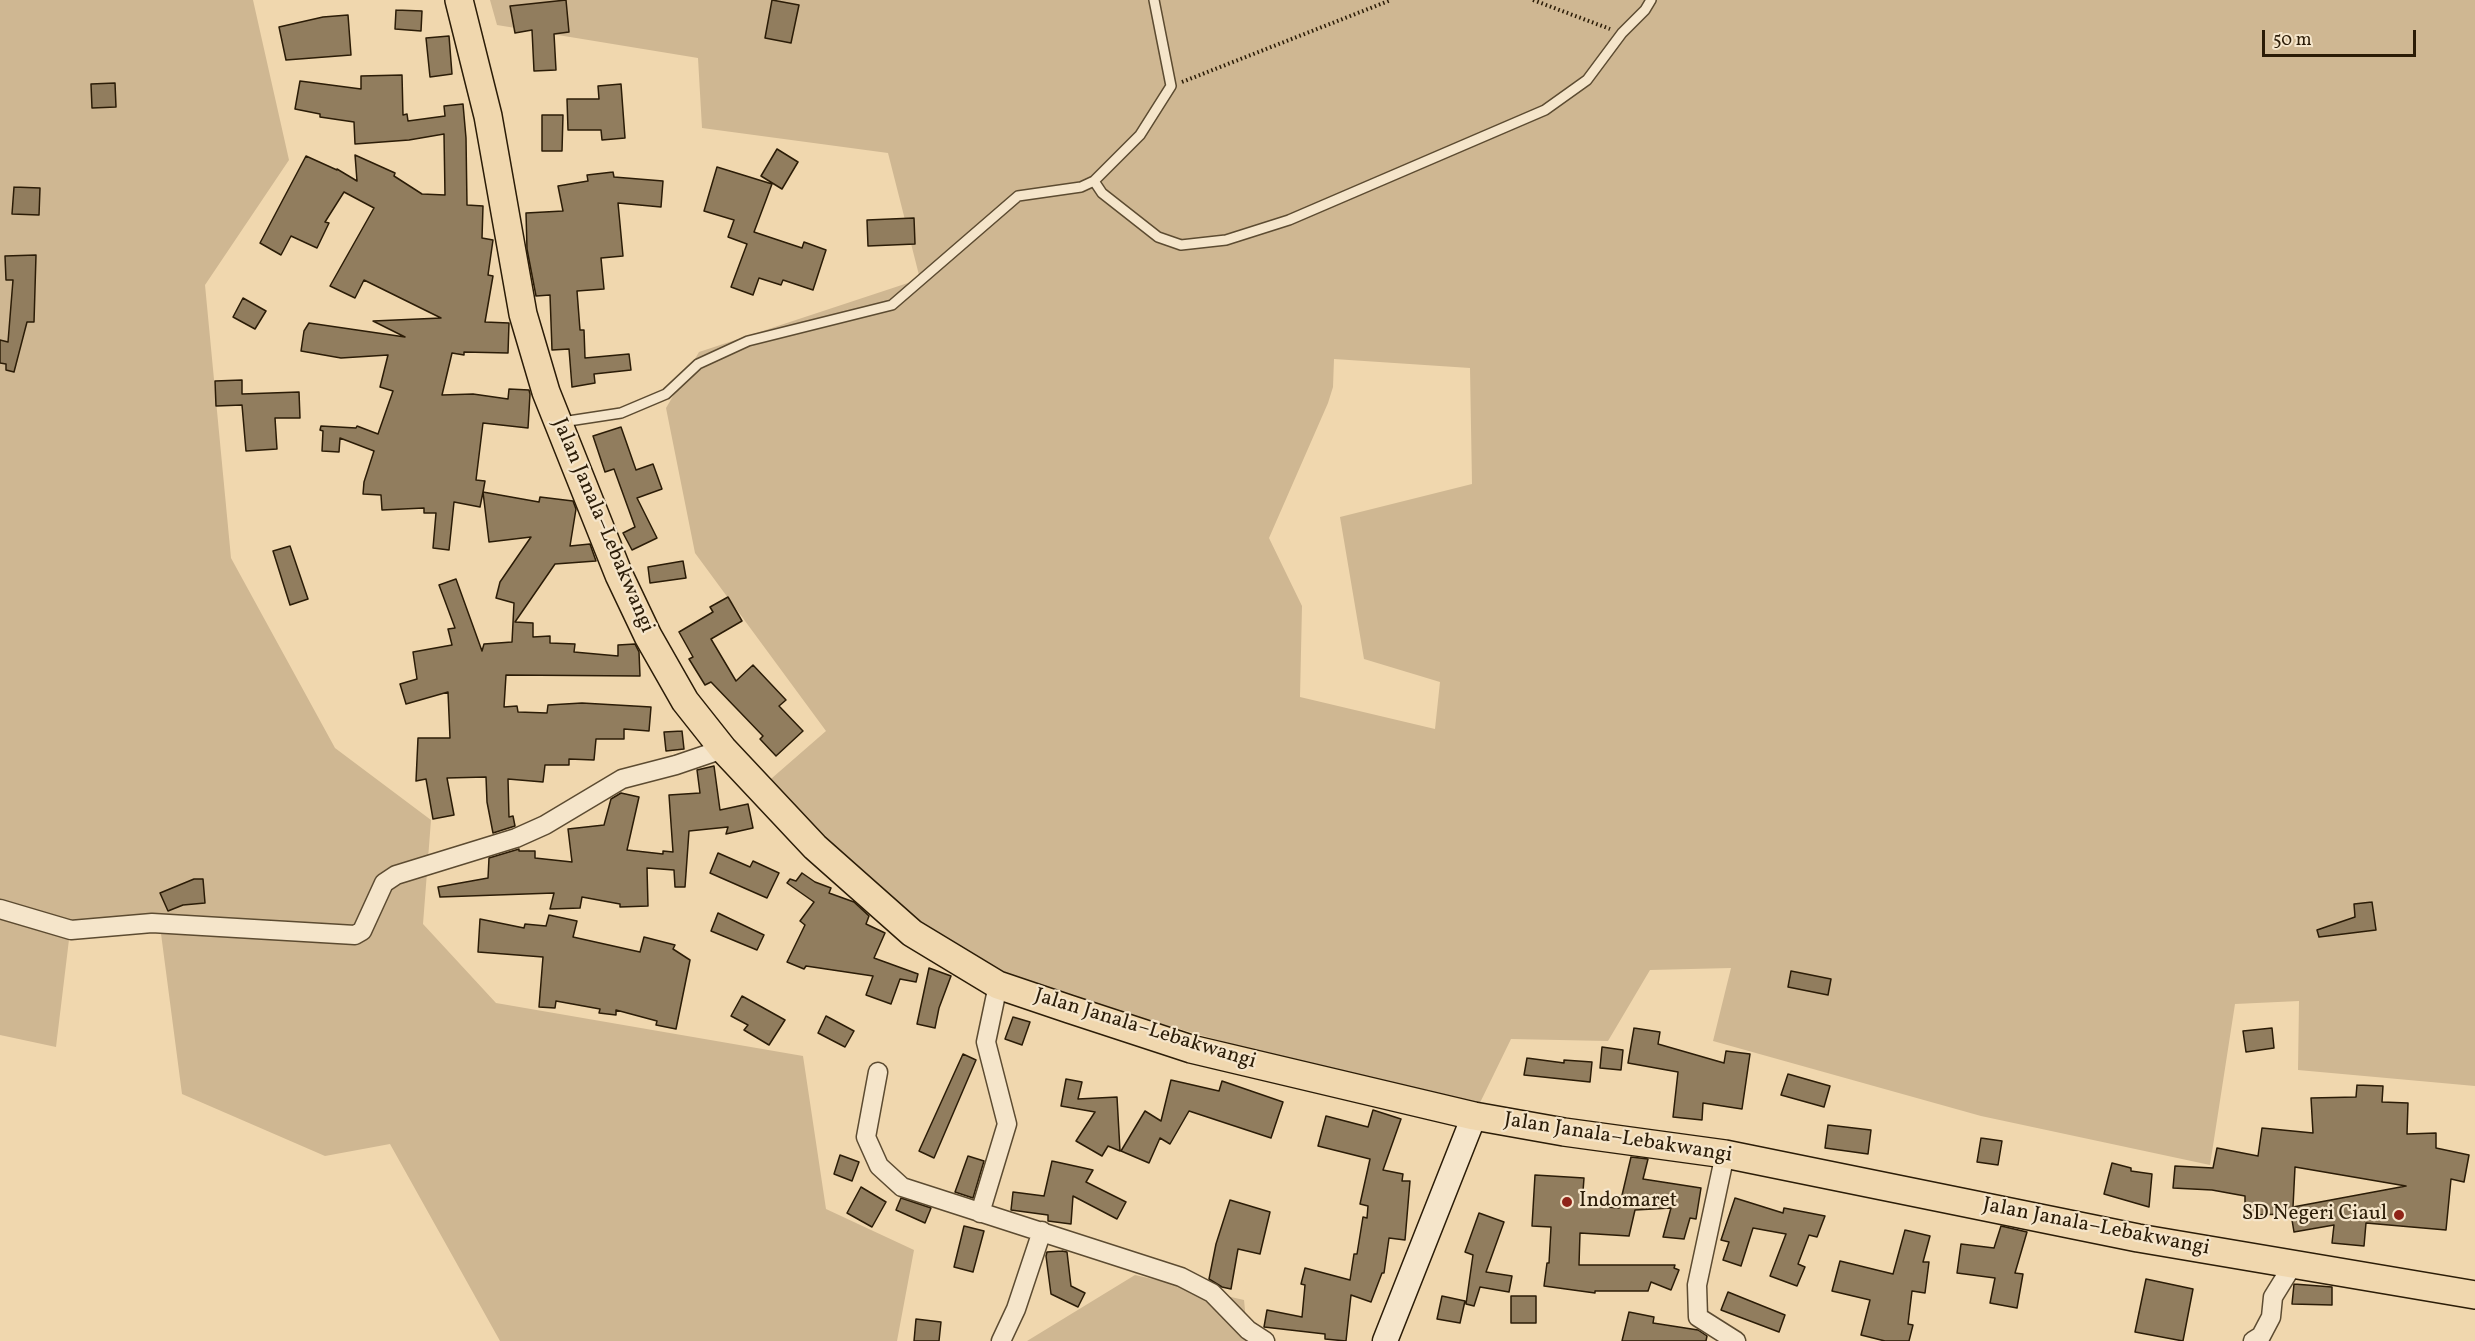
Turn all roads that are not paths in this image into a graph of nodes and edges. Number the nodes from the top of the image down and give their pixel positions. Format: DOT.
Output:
graph roads {
  1 [pos="459,0"];
  2 [pos="1154,0"];
  3 [pos="1651,0"];
  4 [pos="1094,181"];
  5 [pos="559,422"];
  6 [pos="723,750"];
  7 [pos="0,909"];
  8 [pos="998,985"];
  9 [pos="878,1072"];
  10 [pos="1474,1116"];
  11 [pos="1725,1154"];
  12 [pos="980,1214"];
  13 [pos="1042,1231"];
  14 [pos="2294,1263"];
  15 [pos="2475,1295"];
  16 [pos="1001,1341"];
  17 [pos="1265,1341"];
  18 [pos="1385,1341"];
  19 [pos="1736,1341"];
  20 [pos="2253,1341"];
  1 -- 5 [label="main road, Jalan Janala–Lebakwangi"];
  2 -- 4 [label="lane"];
  3 -- 4 [label="lane"];
  4 -- 5 [label="lane"];
  5 -- 6 [label="main road, Jalan Janala–Lebakwangi"];
  6 -- 7 [label="street"];
  6 -- 8 [label="main road, Jalan Janala–Lebakwangi"];
  8 -- 10 [label="main road, Jalan Janala–Lebakwangi"];
  8 -- 12 [label="street"];
  9 -- 12 [label="street"];
  10 -- 11 [label="main road, Jalan Janala–Lebakwangi"];
  10 -- 18 [label="street"];
  11 -- 14 [label="main road, Jalan Janala–Lebakwangi"];
  11 -- 19 [label="street"];
  12 -- 13 [label="street"];
  13 -- 16 [label="street"];
  13 -- 17 [label="street"];
  14 -- 15 [label="main road, Jalan Janala–Lebakwangi"];
  14 -- 20 [label="street"];
}
